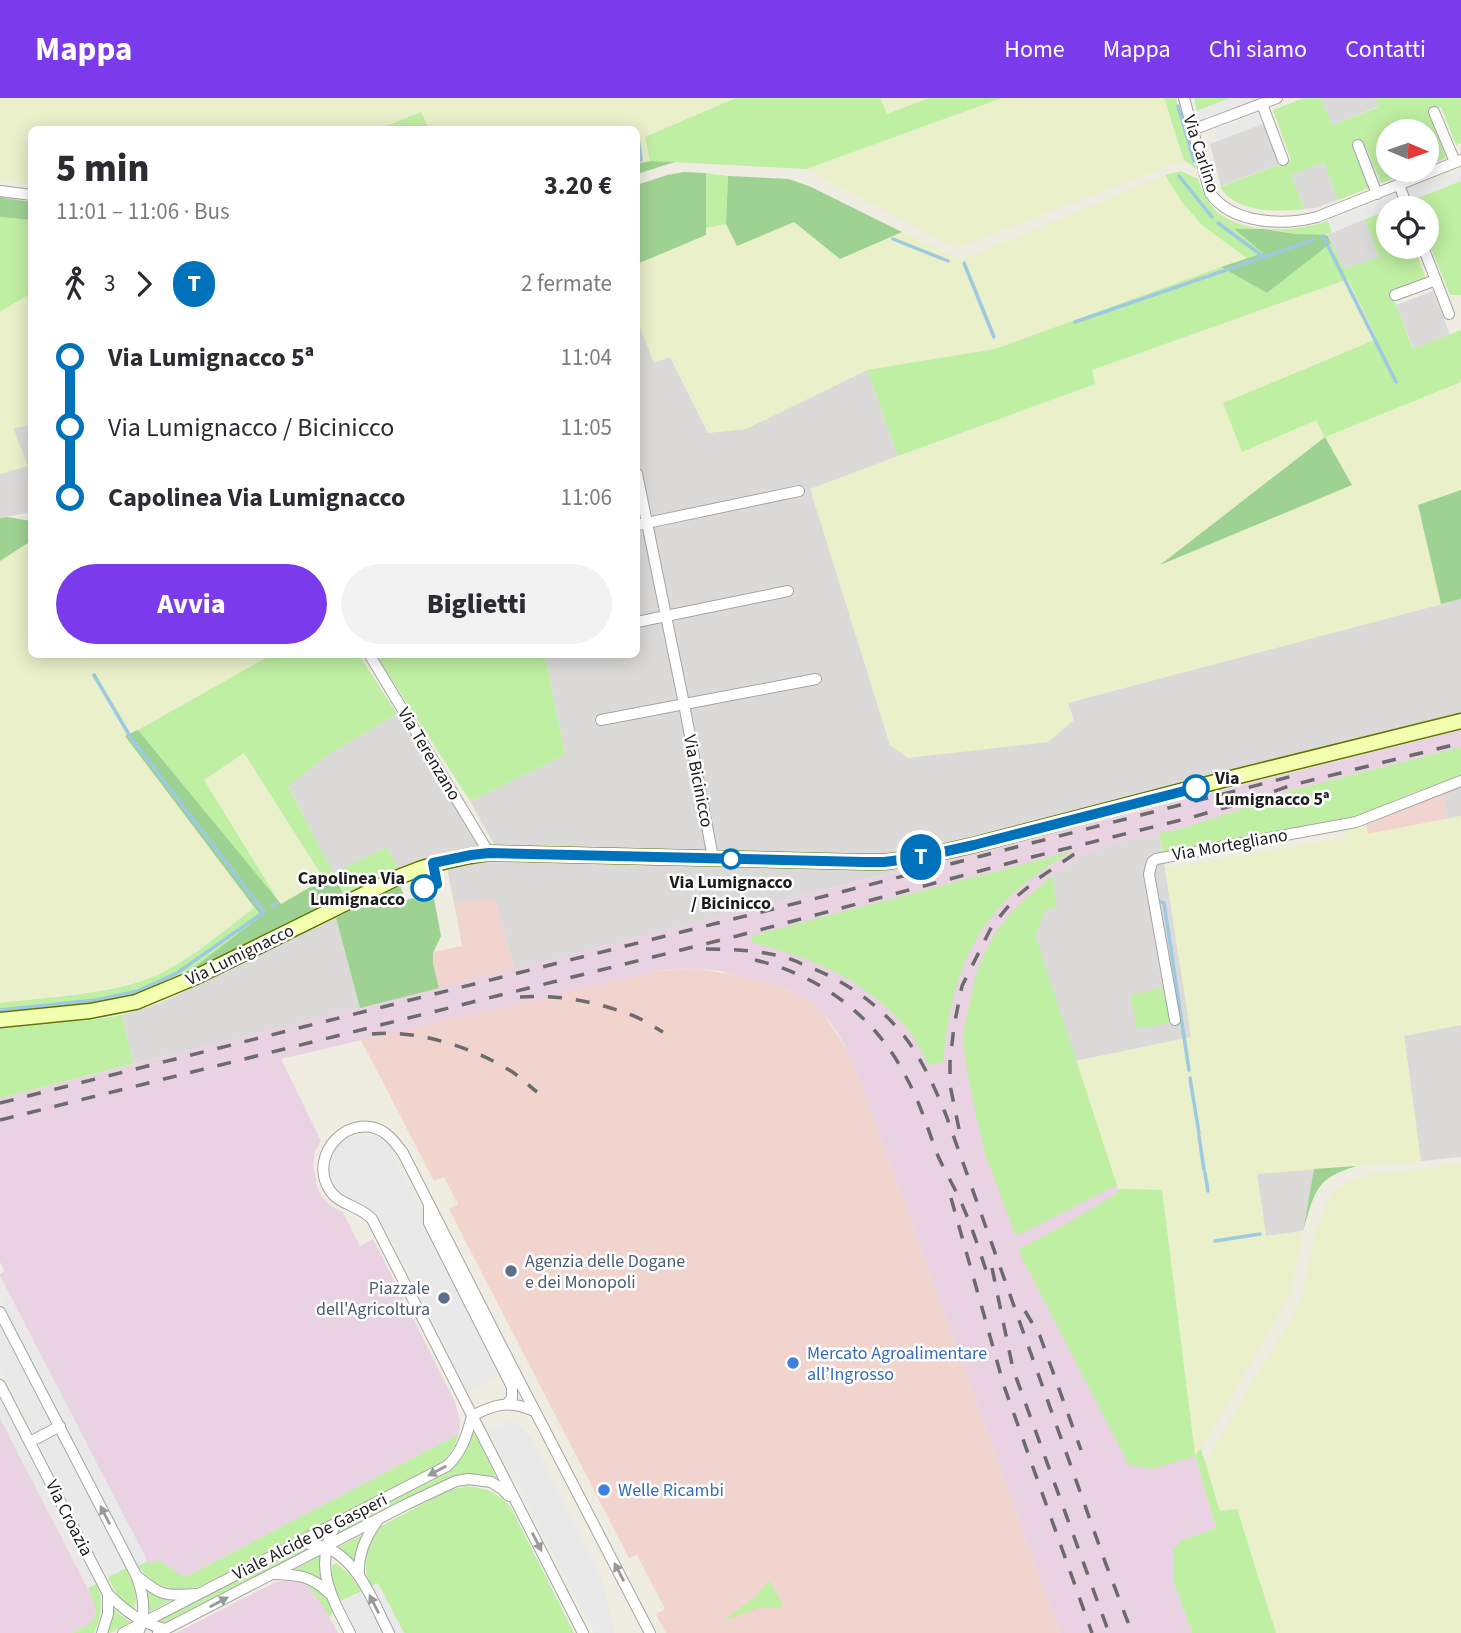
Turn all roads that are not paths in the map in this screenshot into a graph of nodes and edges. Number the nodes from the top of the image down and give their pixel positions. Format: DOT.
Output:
graph roads {
  1 [pos="1184,98"];
  2 [pos="1277,98"];
  3 [pos="1262,104"];
  4 [pos="1434,111"];
  5 [pos="1192,130"];
  6 [pos="1358,145"];
  7 [pos="1283,160"];
  8 [pos="1458,161"];
  9 [pos="1399,185"];
  10 [pos="0,191"];
  11 [pos="28,194"];
  12 [pos="1377,194"];
  13 [pos="1403,196"];
  14 [pos="1428,259"];
  15 [pos="1436,281"];
  16 [pos="1395,295"];
  17 [pos="1449,314"];
  18 [pos="799,491"];
  19 [pos="640,504"];
  20 [pos="642,524"];
  21 [pos="788,591"];
  22 [pos="665,616"];
  23 [pos="640,621"];
  24 [pos="371,658"];
  25 [pos="816,679"];
  26 [pos="684,704"];
  27 [pos="601,720"];
  28 [pos="1461,721"];
  29 [pos="1461,781"];
  30 [pos="489,853"];
  31 [pos="713,858"];
  32 [pos="0,1020"];
  33 [pos="1175,1020"];
  34 [pos="428,1203"];
  35 [pos="0,1312"];
  36 [pos="0,1385"];
  37 [pos="507,1404"];
  38 [pos="535,1411"];
  39 [pos="472,1416"];
  40 [pos="60,1426"];
  41 [pos="30,1442"];
  42 [pos="522,1513"];
  43 [pos="379,1518"];
  44 [pos="336,1524"];
  45 [pos="301,1542"];
  46 [pos="326,1547"];
  47 [pos="272,1574"];
  48 [pos="136,1575"];
  49 [pos="359,1575"];
  50 [pos="201,1593"];
  51 [pos="108,1594"];
  52 [pos="330,1594"];
  53 [pos="143,1622"];
  54 [pos="162,1631"];
  55 [pos="102,1633"];
  56 [pos="123,1633"];
  57 [pos="138,1633"];
  58 [pos="350,1633"];
  59 [pos="389,1633"];
  60 [pos="583,1633"];
  61 [pos="650,1633"];
  1 -- 5 [label="street, Via Carlino"];
  2 -- 3 [label="street"];
  3 -- 5 [label="street"];
  3 -- 7 [label="street"];
  4 -- 8 [label="street"];
  5 -- 12 [label="street, Via Carlino"];
  6 -- 12 [label="street"];
  8 -- 9 [label="street, Via Carlino"];
  9 -- 12 [label="street, Via Carlino"];
  9 -- 13 [label="street"];
  10 -- 11 [label="street"];
  14 -- 15 [label="street"];
  15 -- 16 [label="street"];
  15 -- 17 [label="street"];
  18 -- 20 [label="street"];
  19 -- 20 [label="street, Via Bicinicco"];
  20 -- 22 [label="street, Via Bicinicco"];
  21 -- 22 [label="street"];
  22 -- 23 [label="street"];
  22 -- 26 [label="street, Via Bicinicco"];
  24 -- 30 [label="street, Via Terenzano"];
  25 -- 26 [label="street"];
  26 -- 27 [label="street"];
  26 -- 31 [label="street, Via Bicinicco"];
  28 -- 31 [label="main road, Via Lumignacco"];
  29 -- 33 [label="street, Via Mortegliano"];
  30 -- 31 [label="main road, Via Lumignacco"];
  30 -- 32 [label="main road, Via Lumignacco"];
  34 -- 37 [label="street"];
  34 -- 38 [label="street"];
  34 -- 39 [label="street"];
  35 -- 40 [label="street, Via Croazia"];
  36 -- 41 [label="street, Via Croazia"];
  37 -- 38 [label="street"];
  37 -- 39 [label="street"];
  61 -- 38 [label="street, one-way"];
  39 -- 42 [label="street"];
  39 -- 44 [label="street, Viale Alcide De Gasperi, one-way"];
  40 -- 41 [label="street"];
  48 -- 40 [label="street, Via Croazia, one-way"];
  41 -- 51 [label="street, Via Croazia"];
  42 -- 43 [label="street, Viale Alcide De Gasperi"];
  42 -- 60 [label="street, one-way"];
  43 -- 46 [label="street, Viale Alcide De Gasperi"];
  43 -- 49 [label="street"];
  44 -- 45 [label="street, Viale Alcide De Gasperi"];
  44 -- 46 [label="street"];
  45 -- 46 [label="street"];
  45 -- 50 [label="street, Viale Alcide De Gasperi"];
  46 -- 47 [label="street, Viale Alcide De Gasperi"];
  46 -- 49 [label="street"];
  46 -- 52 [label="street"];
  47 -- 52 [label="street"];
  54 -- 47 [label="street, Viale Alcide De Gasperi, one-way"];
  48 -- 50 [label="street, Via Croazia"];
  48 -- 53 [label="street, Via Croazia"];
  59 -- 49 [label="street, one-way"];
  50 -- 53 [label="street, Viale Alcide De Gasperi"];
  51 -- 53 [label="street, Via Croazia"];
  51 -- 55 [label="street"];
  52 -- 58 [label="street"];
  53 -- 54 [label="street, Via Croazia"];
  53 -- 56 [label="street, Viale Alcide De Gasperi"];
  53 -- 57 [label="street, Via Croazia"];
}
